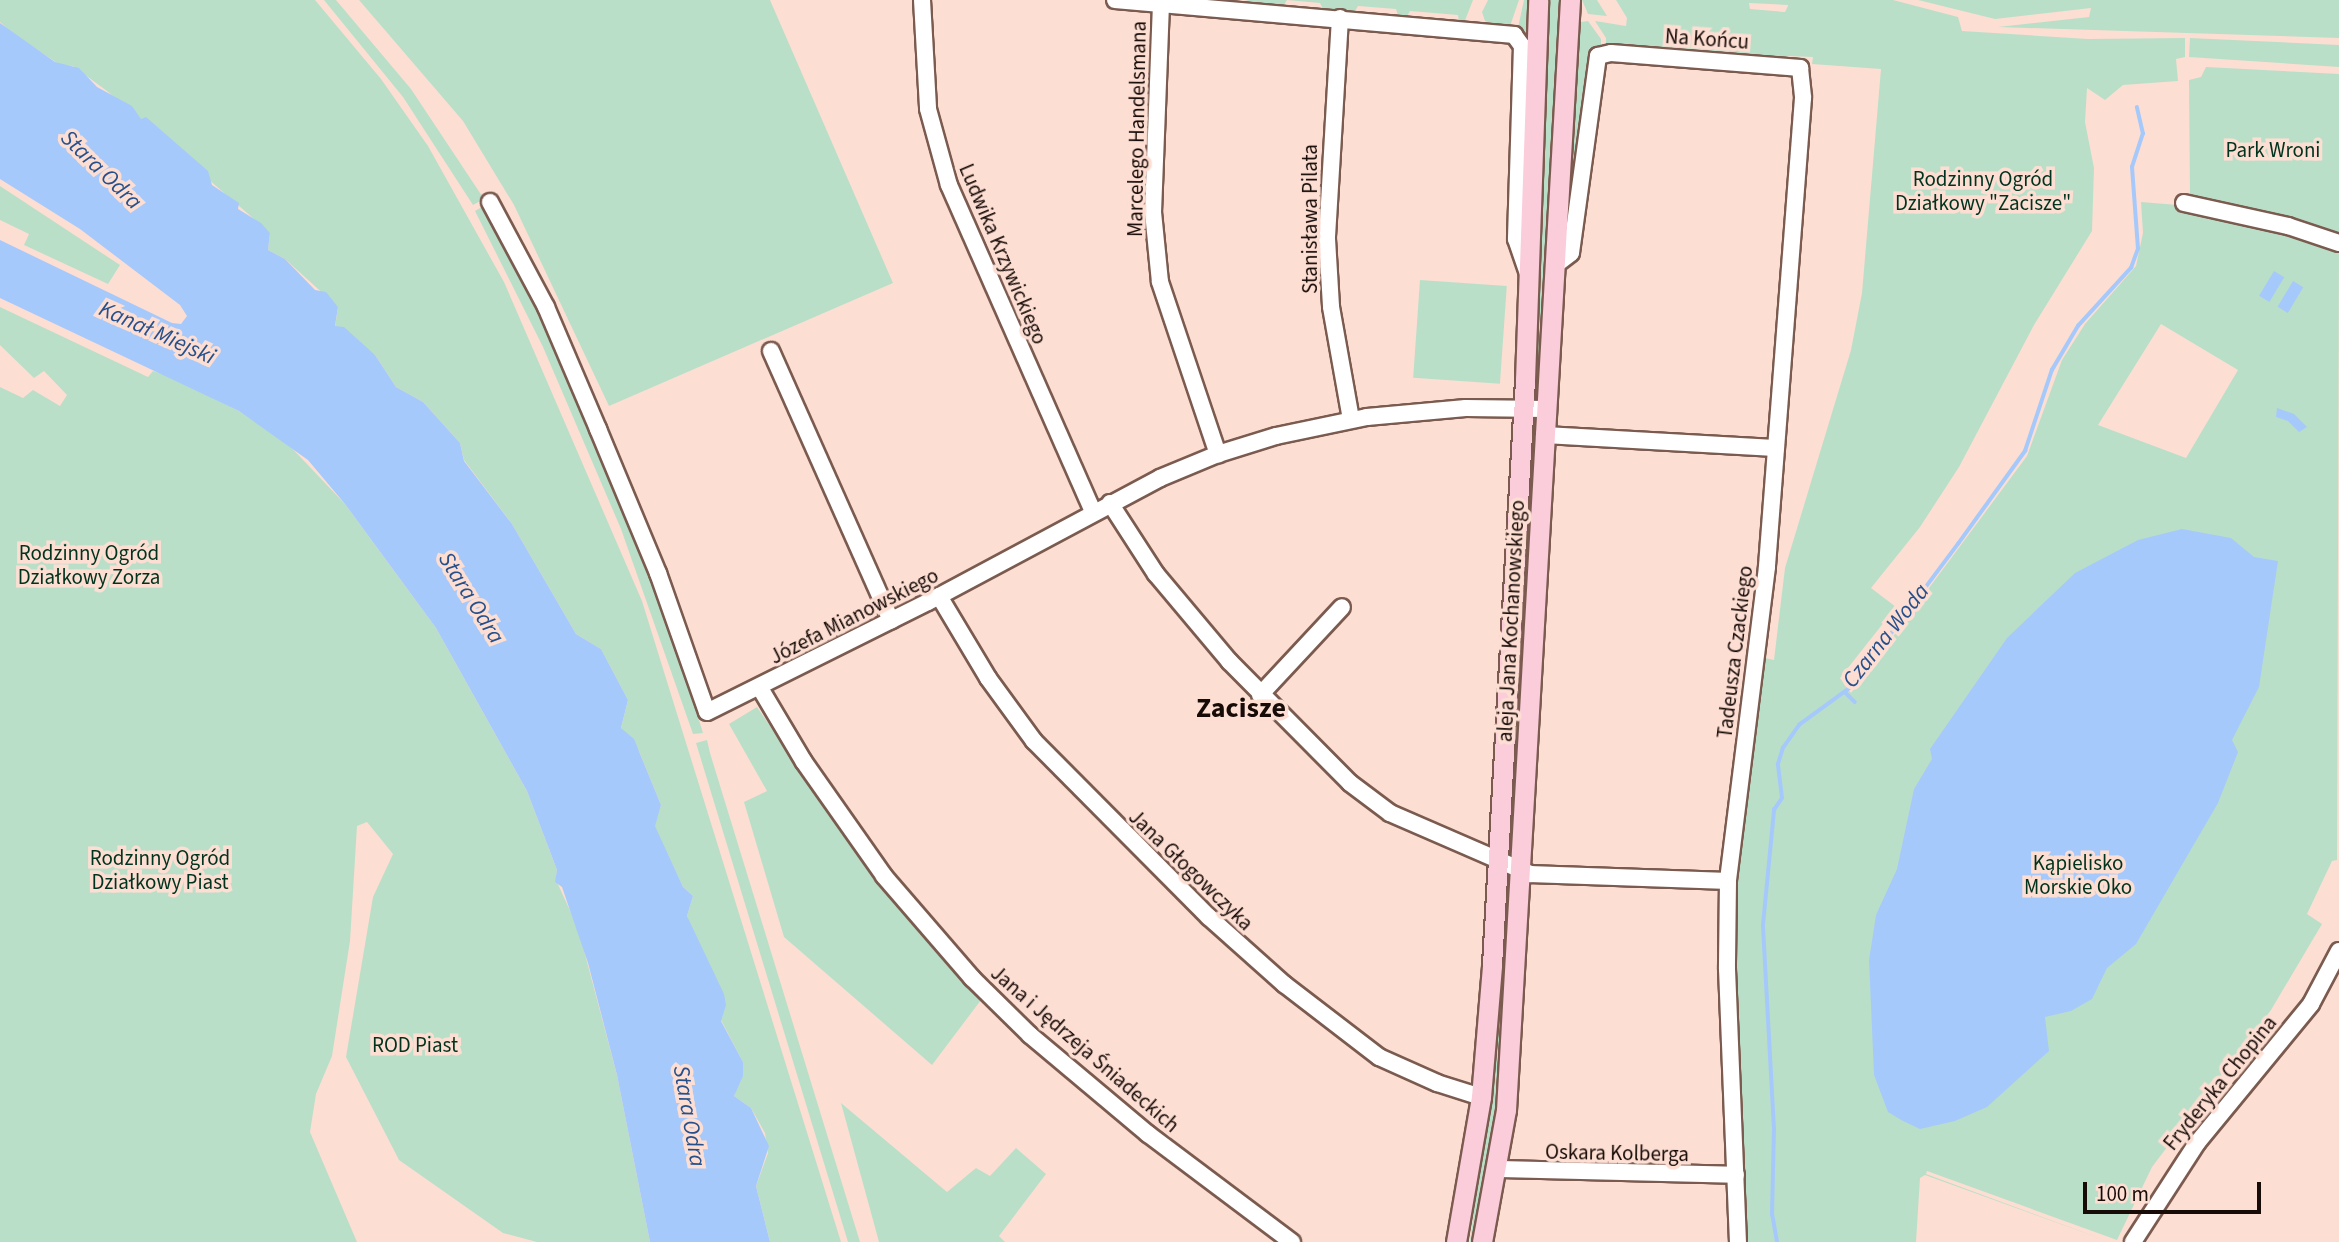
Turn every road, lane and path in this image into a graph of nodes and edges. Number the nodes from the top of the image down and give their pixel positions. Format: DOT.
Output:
graph roads {
  1 [pos="922,0"];
  2 [pos="1115,0"];
  3 [pos="1538,0"];
  4 [pos="1570,0"];
  5 [pos="1161,4"];
  6 [pos="1340,18"];
  7 [pos="1792,67"];
  8 [pos="490,202"];
  9 [pos="2184,203"];
  10 [pos="2339,243"];
  11 [pos="1554,266"];
  12 [pos="1528,274"];
  13 [pos="771,351"];
  14 [pos="1523,408"];
  15 [pos="1545,409"];
  16 [pos="1351,419"];
  17 [pos="1544,435"];
  18 [pos="1776,449"];
  19 [pos="1218,454"];
  20 [pos="1110,503"];
  21 [pos="1093,512"];
  22 [pos="939,596"];
  23 [pos="1342,607"];
  24 [pos="891,620"];
  25 [pos="760,688"];
  26 [pos="1260,695"];
  27 [pos="1498,856"];
  28 [pos="1520,871"];
  29 [pos="1728,881"];
  30 [pos="2338,958"];
  31 [pos="1482,1097"];
  32 [pos="1498,1169"];
  33 [pos="1737,1175"];
  34 [pos="1292,1242"];
  35 [pos="1456,1242"];
  36 [pos="1482,1242"];
  37 [pos="1738,1242"];
  38 [pos="2133,1242"];
  1 -- 21 [label="street, Ludwika Krzywickiego"];
  2 -- 5 [label="street"];
  3 -- 12 [label="main road, aleja Jana Kochanowskiego"];
  4 -- 11 [label="main road, aleja Jana Kochanowskiego"];
  5 -- 6 [label="street"];
  5 -- 19 [label="street, Marcelego Handelsmana"];
  6 -- 12 [label="street, aleja Jana Kochanowskiego"];
  6 -- 16 [label="street, Stanisława Pilata"];
  7 -- 11 [label="street, Na Końcu"];
  7 -- 18 [label="street, Tadeusza Czackiego"];
  8 -- 25 [label="street, Józefa Mianowskiego"];
  9 -- 10 [label="street"];
  11 -- 15 [label="main road, aleja Jana Kochanowskiego"];
  12 -- 14 [label="main road, aleja Jana Kochanowskiego"];
  13 -- 24 [label="street"];
  14 -- 15 [label="street, Józefa Mianowskiego"];
  14 -- 16 [label="street, Józefa Mianowskiego"];
  14 -- 27 [label="main road, aleja Jana Kochanowskiego"];
  15 -- 17 [label="main road, aleja Jana Kochanowskiego"];
  16 -- 19 [label="street, Józefa Mianowskiego"];
  17 -- 18 [label="street"];
  17 -- 28 [label="main road, aleja Jana Kochanowskiego"];
  18 -- 29 [label="street, Tadeusza Czackiego"];
  19 -- 20 [label="street, Józefa Mianowskiego"];
  20 -- 21 [label="street, Józefa Mianowskiego"];
  20 -- 26 [label="street"];
  21 -- 22 [label="street, Józefa Mianowskiego"];
  22 -- 24 [label="street, Józefa Mianowskiego"];
  22 -- 31 [label="street, Jana Głogowczyka"];
  23 -- 26 [label="street"];
  24 -- 25 [label="street, Józefa Mianowskiego"];
  25 -- 34 [label="street, Jana i Jędrzeja Śniadeckich"];
  26 -- 27 [label="street"];
  27 -- 28 [label="street"];
  27 -- 31 [label="main road, aleja Jana Kochanowskiego"];
  28 -- 29 [label="street"];
  28 -- 32 [label="main road, aleja Jana Kochanowskiego"];
  29 -- 33 [label="street, Tadeusza Czackiego"];
  30 -- 38 [label="street, Fryderyka Chopina"];
  31 -- 35 [label="main road, aleja Jana Kochanowskiego"];
  32 -- 33 [label="street, Oskara Kolberga"];
  32 -- 36 [label="main road, aleja Jana Kochanowskiego"];
  33 -- 37 [label="street, Tadeusza Czackiego"];
}
